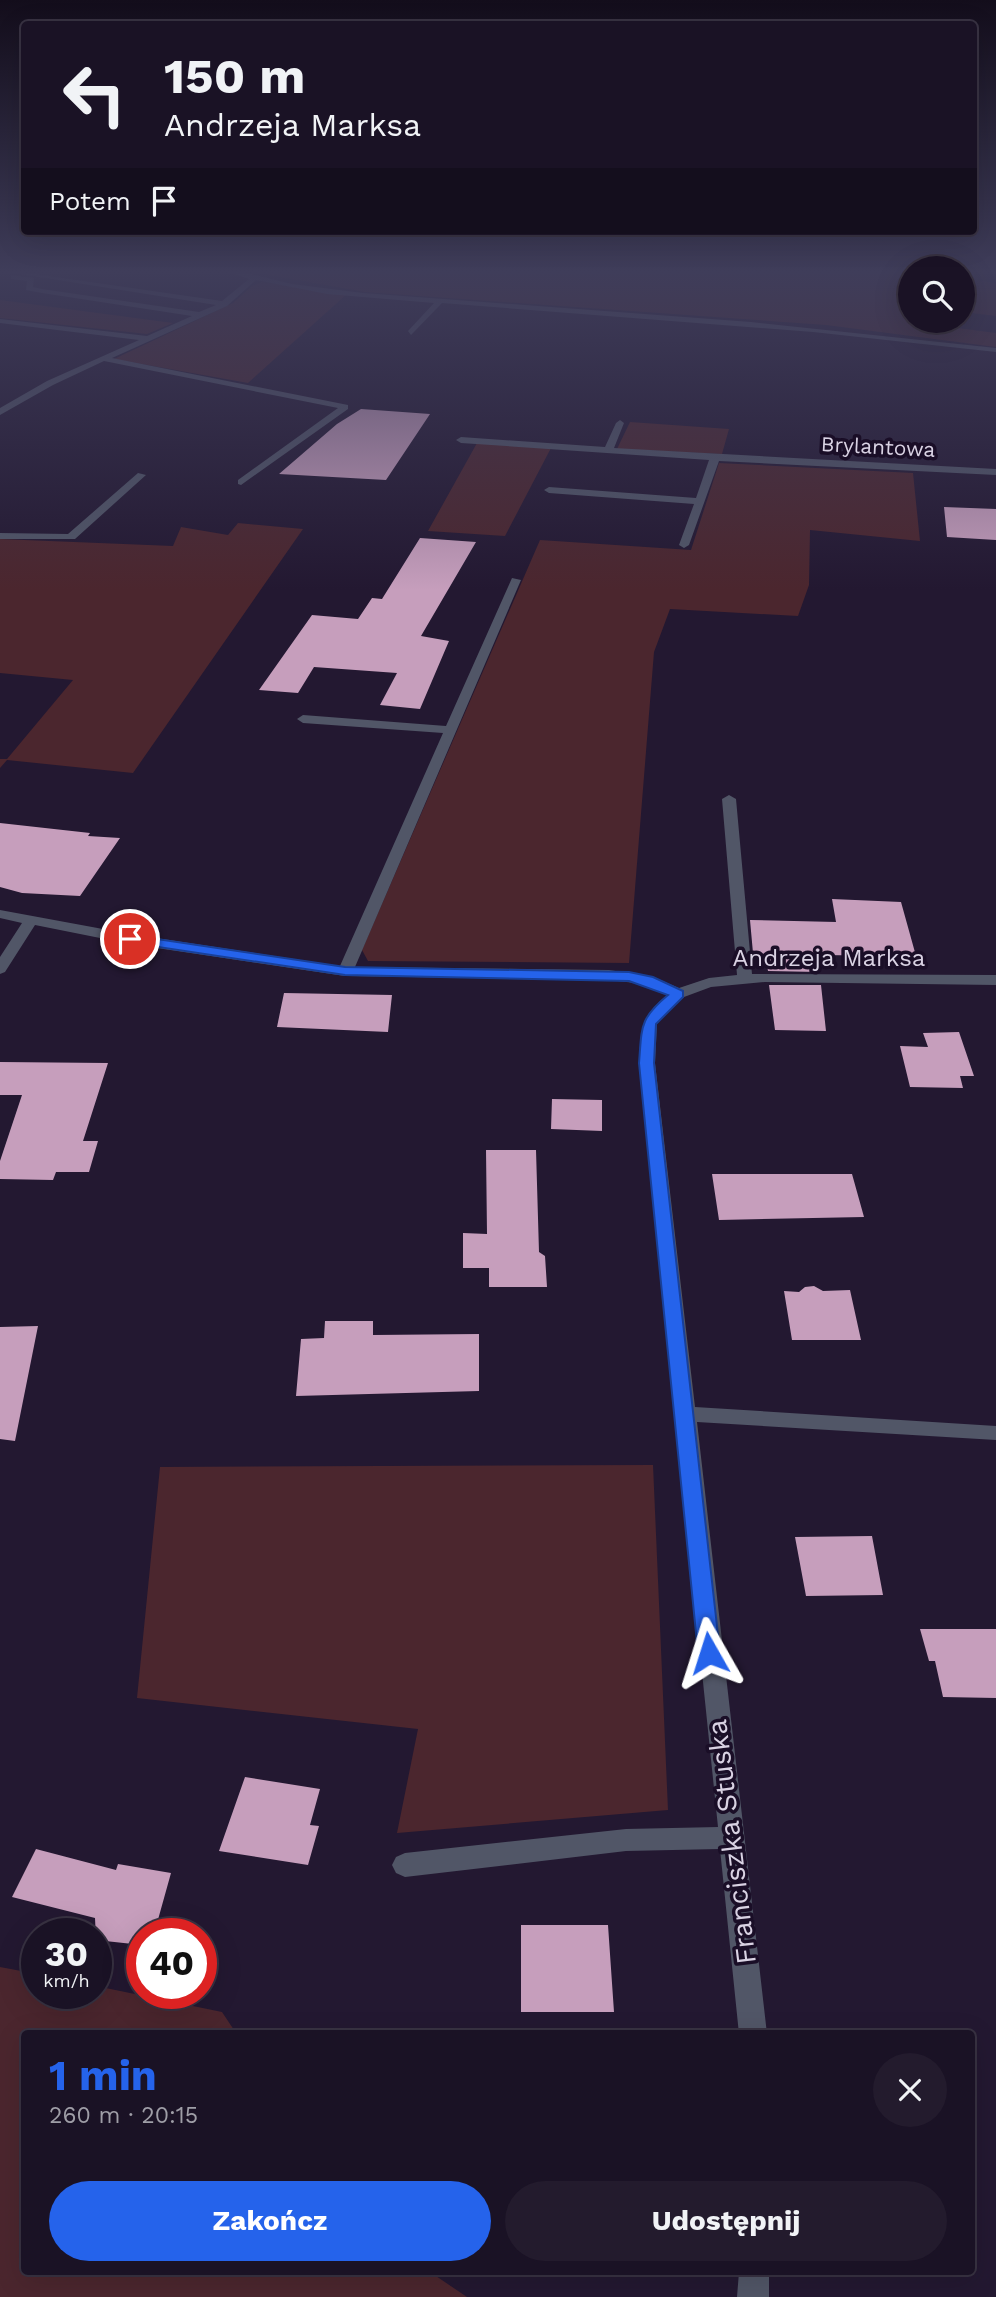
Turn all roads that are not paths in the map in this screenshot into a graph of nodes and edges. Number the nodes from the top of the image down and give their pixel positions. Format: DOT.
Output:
graph roads {
  1 [pos="67,376"];
  2 [pos="190,376"];
  3 [pos="0,412"];
  4 [pos="620,423"];
  5 [pos="461,440"];
  6 [pos="607,450"];
  7 [pos="715,458"];
  8 [pos="996,472"];
  9 [pos="141,475"];
  10 [pos="241,482"];
  11 [pos="549,490"];
  12 [pos="700,500"];
  13 [pos="0,536"];
  14 [pos="684,545"];
  15 [pos="516,580"];
  16 [pos="303,719"];
  17 [pos="450,730"];
  18 [pos="729,799"];
  19 [pos="0,914"];
  20 [pos="30,922"];
  21 [pos="0,969"];
  22 [pos="345,971"];
  23 [pos="745,978"];
  24 [pos="996,980"];
  25 [pos="678,994"];
  26 [pos="685,1414"];
  27 [pos="996,1433"];
  28 [pos="730,1838"];
  29 [pos="405,1865"];
  30 [pos="753,2030"];
  31 [pos="754,2275"];
  32 [pos="753,2297"];
  1 -- 3 [label="street"];
  2 -- 10 [label="street"];
  4 -- 6 [label="street"];
  5 -- 6 [label="street, Brylantowa"];
  6 -- 7 [label="street, Brylantowa"];
  7 -- 8 [label="street, Brylantowa"];
  7 -- 12 [label="street"];
  9 -- 13 [label="street"];
  11 -- 12 [label="street"];
  12 -- 14 [label="street"];
  15 -- 17 [label="street"];
  16 -- 17 [label="street"];
  17 -- 22 [label="street"];
  18 -- 23 [label="street"];
  19 -- 20 [label="street"];
  20 -- 21 [label="street"];
  20 -- 22 [label="street"];
  22 -- 25 [label="street"];
  23 -- 24 [label="street, Andrzeja Marksa"];
  23 -- 25 [label="street, Andrzeja Marksa"];
  25 -- 26 [label="street, Franciszka Stuska"];
  26 -- 27 [label="street"];
  26 -- 28 [label="street, Franciszka Stuska"];
  28 -- 29 [label="street"];
  28 -- 30 [label="street, Franciszka Stuska"];
  31 -- 32 [label="street"];
}
